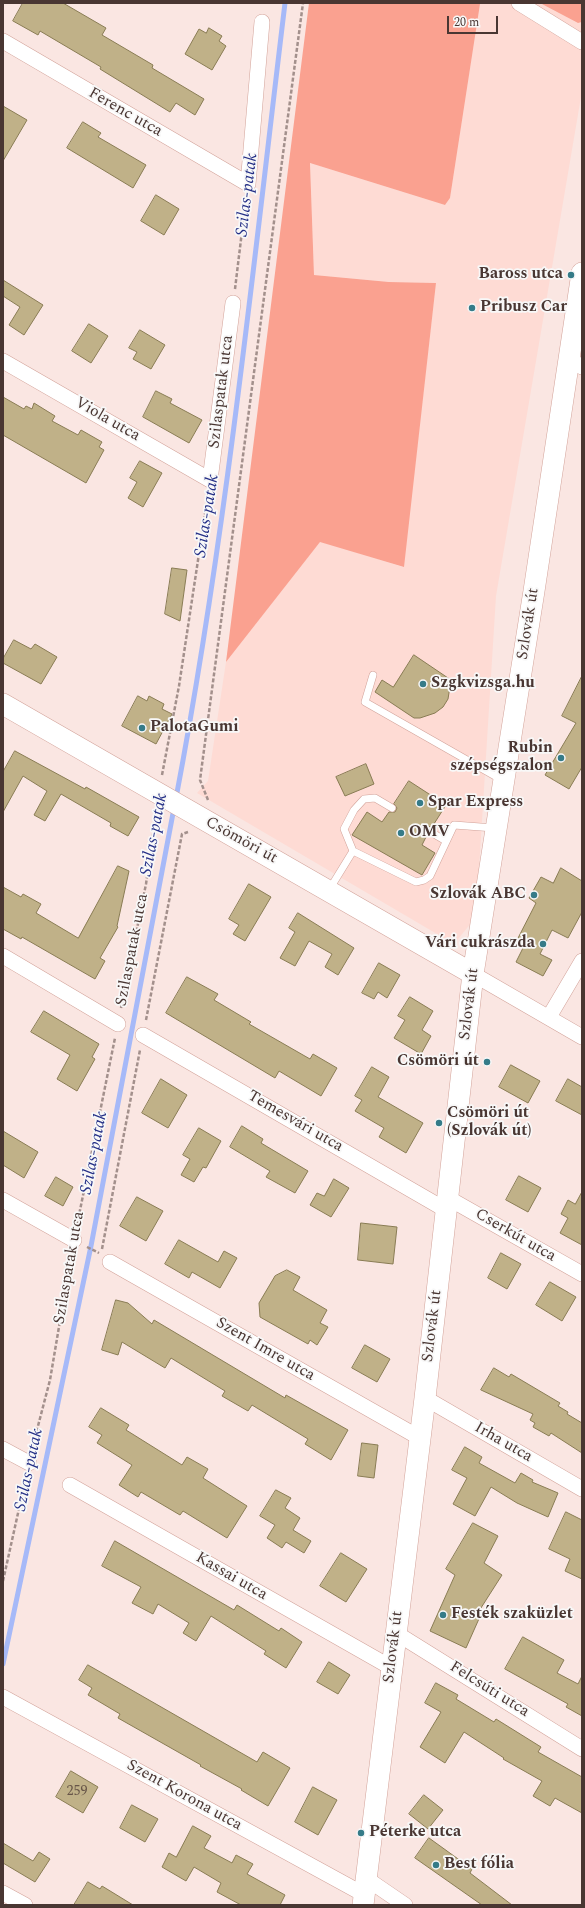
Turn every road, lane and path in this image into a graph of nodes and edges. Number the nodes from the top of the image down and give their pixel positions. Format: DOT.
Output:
graph roads {
  1 [pos="303,3"];
  2 [pos="519,3"];
  3 [pos="262,22"];
  4 [pos="3,41"];
  5 [pos="582,42"];
  6 [pos="248,184"];
  7 [pos="582,273"];
  8 [pos="233,303"];
  9 [pos="3,361"];
  10 [pos="576,363"];
  11 [pos="210,480"];
  12 [pos="374,675"];
  13 [pos="3,704"];
  14 [pos="504,781"];
  15 [pos="158,803"];
  16 [pos="392,808"];
  17 [pos="206,821"];
  18 [pos="496,828"];
  19 [pos="429,831"];
  20 [pos="446,841"];
  21 [pos="353,851"];
  22 [pos="329,890"];
  23 [pos="3,956"];
  24 [pos="582,961"];
  25 [pos="473,974"];
  26 [pos="549,1017"];
  27 [pos="118,1024"];
  28 [pos="143,1035"];
  29 [pos="582,1037"];
  30 [pos="3,1200"];
  31 [pos="447,1204"];
  32 [pos="74,1240"];
  33 [pos="105,1258"];
  34 [pos="582,1274"];
  35 [pos="425,1398"];
  36 [pos="420,1438"];
  37 [pos="3,1449"];
  38 [pos="29,1464"];
  39 [pos="70,1485"];
  40 [pos="582,1489"];
  41 [pos="3,1581"];
  42 [pos="396,1633"];
  43 [pos="392,1668"];
  44 [pos="6,1698"];
  45 [pos="582,1749"];
  46 [pos="3,1893"];
  47 [pos="365,1893"];
  48 [pos="25,1905"];
  49 [pos="405,1905"];
  1 -- 17 [label="path"];
  2 -- 5 [label="street"];
  3 -- 6 [label="street"];
  4 -- 6 [label="street, Ferenc utca"];
  6 -- 8 [label="path"];
  7 -- 10 [label="main road, Szlovák út"];
  8 -- 11 [label="street, Szilaspatak utca"];
  9 -- 11 [label="street, Viola utca"];
  10 -- 14 [label="main road, Szlovák út"];
  11 -- 15 [label="path, Szilaspatak utca"];
  12 -- 14 [label="lane"];
  13 -- 15 [label="main road, Csömöri út"];
  14 -- 18 [label="main road, Szlovák út"];
  15 -- 17 [label="main road, Csömöri út"];
  15 -- 27 [label="path, Szilaspatak utca"];
  16 -- 21 [label="lane"];
  17 -- 22 [label="main road, Csömöri út"];
  17 -- 28 [label="path"];
  18 -- 20 [label="lane"];
  18 -- 25 [label="main road, Szlovák út"];
  19 -- 20 [label="lane"];
  20 -- 21 [label="lane"];
  21 -- 22 [label="lane"];
  22 -- 25 [label="main road, Csömöri út"];
  23 -- 27 [label="street"];
  24 -- 26 [label="street"];
  25 -- 26 [label="street, Csömöri út"];
  25 -- 31 [label="main road, Szlovák út"];
  26 -- 29 [label="street, Csömöri út"];
  27 -- 32 [label="path, Szilaspatak utca"];
  28 -- 31 [label="street, Temesvári utca"];
  28 -- 33 [label="path"];
  30 -- 32 [label="street"];
  31 -- 34 [label="street, Cserkút utca"];
  31 -- 35 [label="main road, Szlovák út"];
  32 -- 38 [label="path, Szilaspatak utca"];
  33 -- 36 [label="street, Szent Imre utca"];
  35 -- 36 [label="main road, Szlovák út"];
  35 -- 40 [label="street, Irha utca"];
  36 -- 42 [label="main road, Szlovák út"];
  37 -- 38 [label="street"];
  38 -- 41 [label="path, Szilaspatak utca"];
  39 -- 43 [label="street, Kassai utca"];
  42 -- 43 [label="main road, Szlovák út"];
  42 -- 45 [label="street, Felcsúti utca"];
  43 -- 47 [label="main road, Szlovák út"];
  44 -- 47 [label="street, Szent Korona utca"];
  46 -- 48 [label="street"];
  47 -- 49 [label="street"];
}
